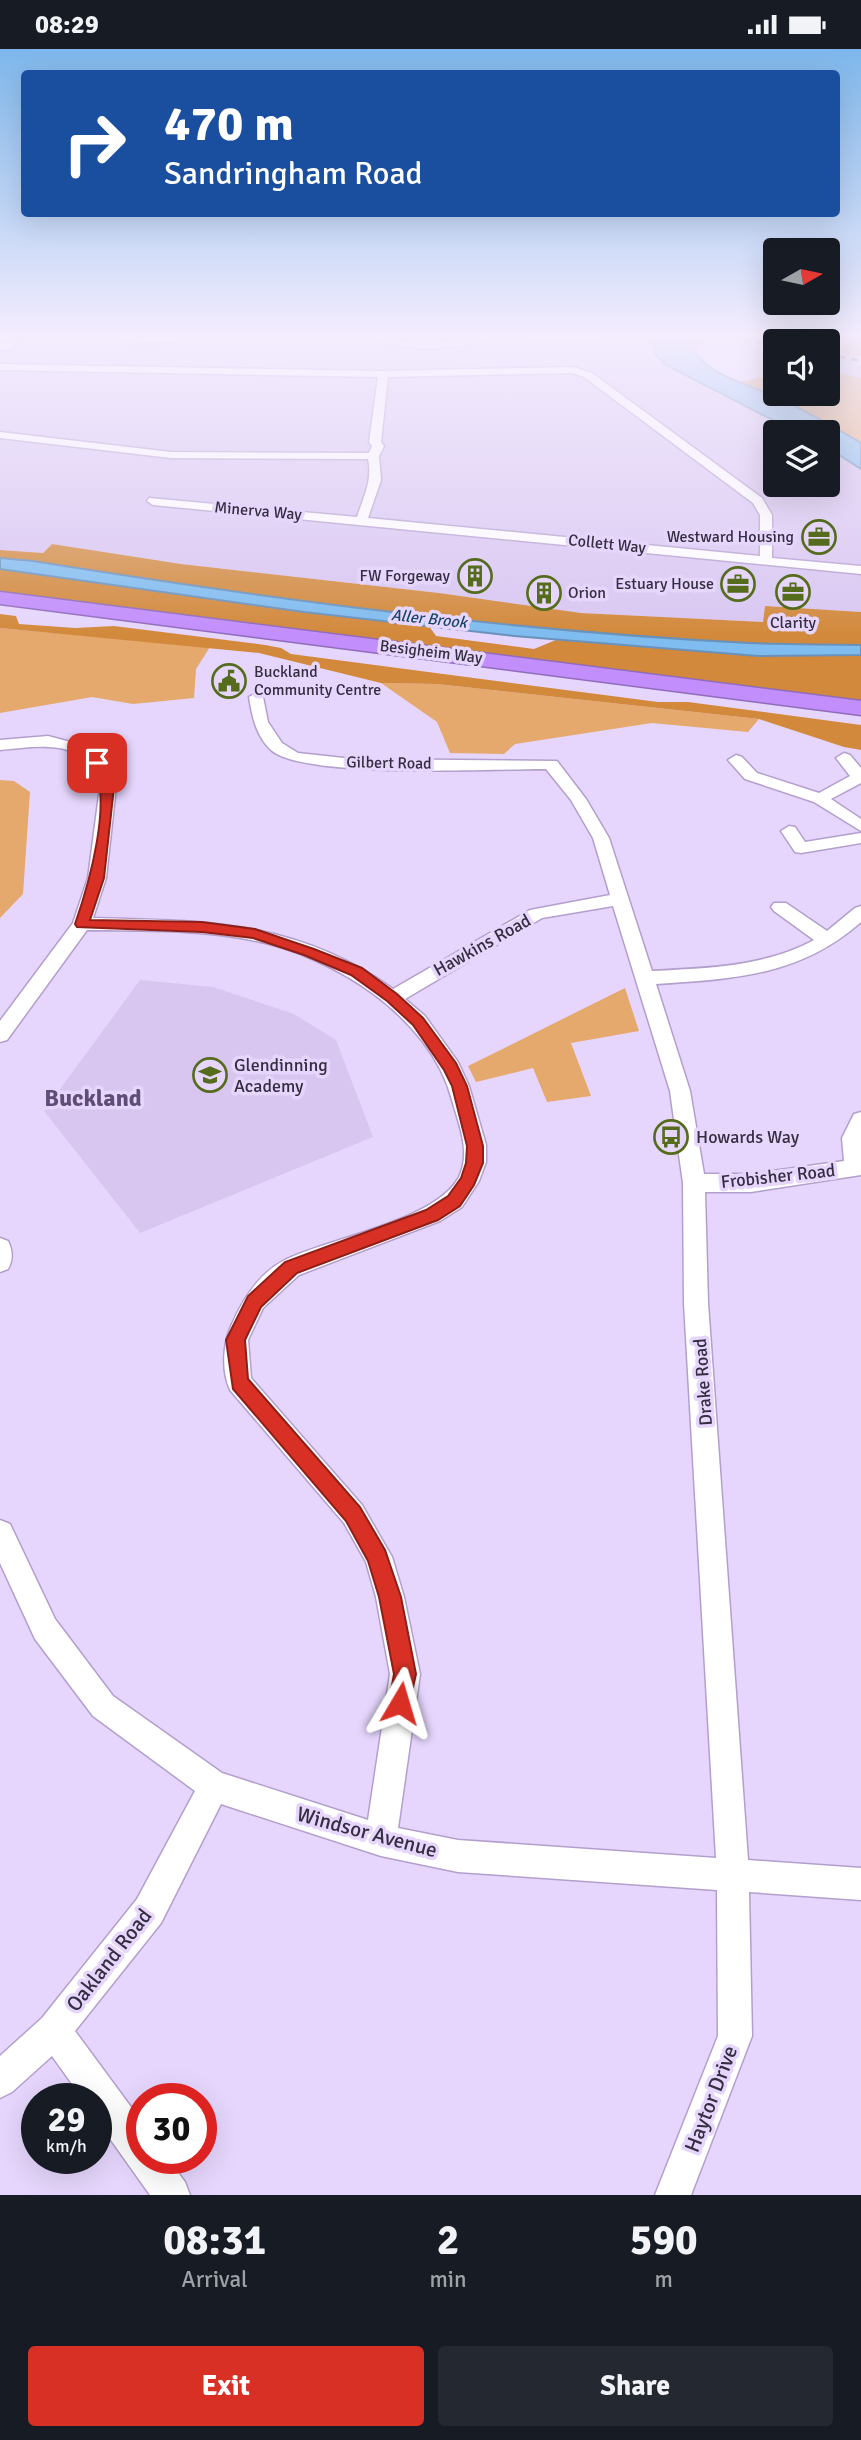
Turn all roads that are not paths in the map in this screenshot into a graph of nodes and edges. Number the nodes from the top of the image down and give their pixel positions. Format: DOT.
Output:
graph roads {
  1 [pos="376,434"];
  2 [pos="668,434"];
  3 [pos="0,435"];
  4 [pos="373,456"];
  5 [pos="153,501"];
  6 [pos="362,519"];
  7 [pos="852,554"];
  8 [pos="766,560"];
  9 [pos="856,569"];
  10 [pos="0,598"];
  11 [pos="0,610"];
  12 [pos="256,697"];
  13 [pos="861,708"];
  14 [pos="861,719"];
  15 [pos="0,745"];
  16 [pos="844,758"];
  17 [pos="736,760"];
  18 [pos="557,770"];
  19 [pos="820,799"];
  20 [pos="861,826"];
  21 [pos="789,831"];
  22 [pos="861,838"];
  23 [pos="619,899"];
  24 [pos="780,907"];
  25 [pos="861,912"];
  26 [pos="82,924"];
  27 [pos="827,940"];
  28 [pos="646,978"];
  29 [pos="392,997"];
  30 [pos="0,1035"];
  31 [pos="861,1120"];
  32 [pos="858,1169"];
  33 [pos="694,1183"];
  34 [pos="0,1248"];
  35 [pos="0,1262"];
  36 [pos="0,1533"];
  37 [pos="214,1786"];
  38 [pos="381,1840"];
  39 [pos="733,1874"];
  40 [pos="861,1884"];
  41 [pos="54,2030"];
  42 [pos="0,2080"];
  43 [pos="126,2131"];
  44 [pos="157,2174"];
  45 [pos="172,2195"];
  46 [pos="673,2195"];
  1 -- 4 [label="street"];
  2 -- 8 [label="street"];
  3 -- 4 [label="street"];
  4 -- 6 [label="street"];
  5 -- 6 [label="street, Minerva Way"];
  6 -- 8 [label="street, Collett Way"];
  7 -- 9 [label="street, Collett Way"];
  8 -- 9 [label="street, Collett Way"];
  10 -- 13 [label="highway, Besigheim Way"];
  11 -- 14 [label="highway, Besigheim Way"];
  12 -- 18 [label="street, Gilbert Road"];
  15 -- 26 [label="street"];
  16 -- 19 [label="street"];
  17 -- 19 [label="street"];
  18 -- 23 [label="street, Drake Road"];
  19 -- 20 [label="street"];
  21 -- 22 [label="street"];
  23 -- 28 [label="street, Drake Road"];
  23 -- 29 [label="street, Hawkins Road"];
  24 -- 27 [label="street"];
  25 -- 27 [label="street"];
  26 -- 29 [label="street"];
  26 -- 30 [label="street"];
  27 -- 28 [label="street"];
  28 -- 33 [label="street, Drake Road"];
  29 -- 38 [label="street"];
  31 -- 32 [label="street, Frobisher Road"];
  32 -- 33 [label="street, Frobisher Road"];
  33 -- 39 [label="street, Drake Road"];
  34 -- 35 [label="street"];
  36 -- 37 [label="street, Windsor Avenue"];
  37 -- 38 [label="street, Windsor Avenue"];
  37 -- 41 [label="street, Oakland Road"];
  38 -- 39 [label="street, Windsor Avenue"];
  39 -- 40 [label="street, Windsor Avenue"];
  39 -- 46 [label="street, Haytor Drive"];
  41 -- 42 [label="street, Oakland Road"];
  41 -- 43 [label="street"];
  44 -- 45 [label="street"];
}
